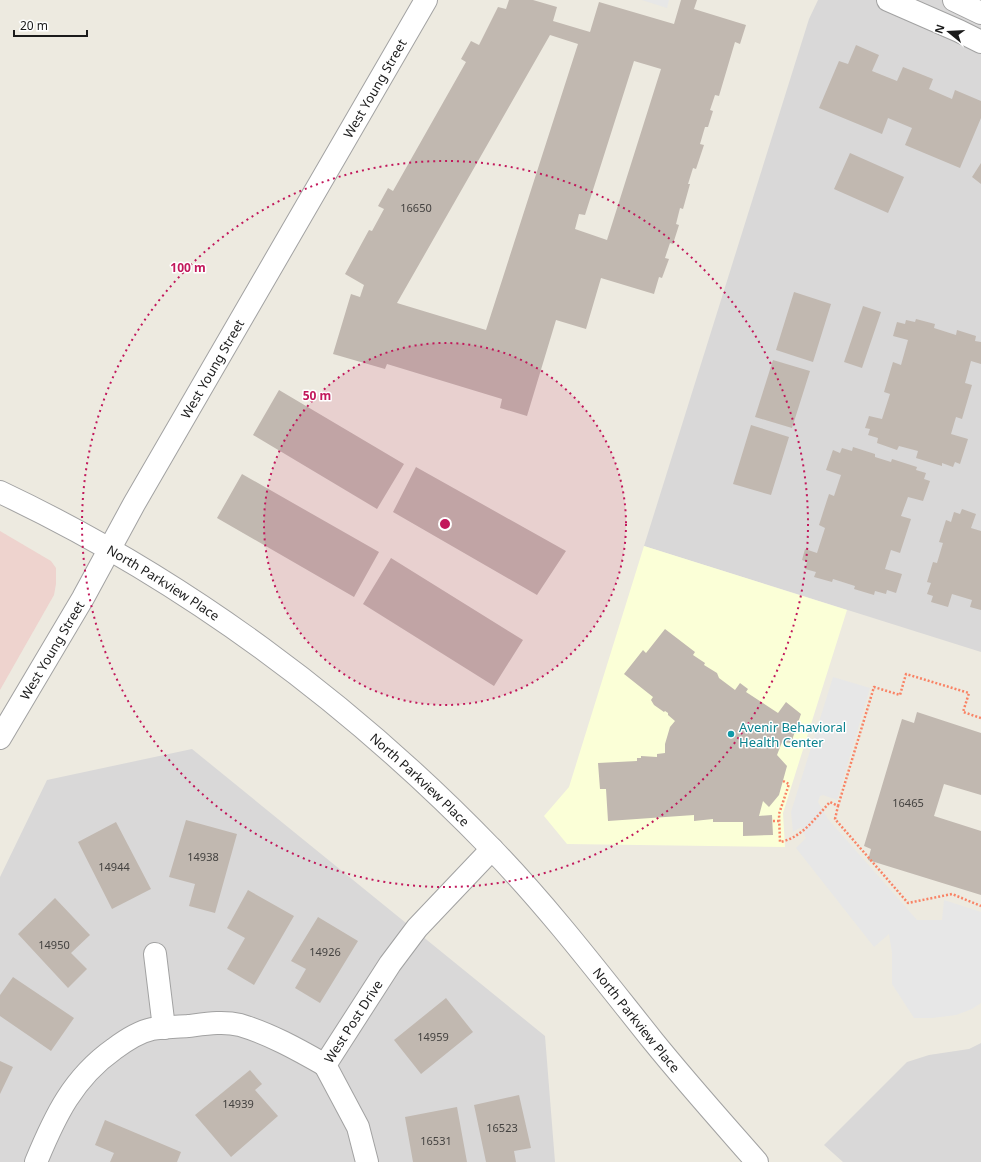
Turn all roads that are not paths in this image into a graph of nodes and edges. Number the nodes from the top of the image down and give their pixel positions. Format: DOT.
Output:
graph roads {
  1 [pos="426,0"];
  2 [pos="888,0"];
  3 [pos="954,0"];
  4 [pos="981,13"];
  5 [pos="981,42"];
  6 [pos="0,492"];
  7 [pos="111,550"];
  8 [pos="0,738"];
  9 [pos="492,849"];
  10 [pos="155,954"];
  11 [pos="164,1028"];
  12 [pos="325,1065"];
  13 [pos="36,1162"];
  14 [pos="367,1162"];
  15 [pos="757,1162"];
  1 -- 7 [label="street, West Young Street"];
  2 -- 5 [label="street"];
  3 -- 4 [label="street"];
  6 -- 7 [label="street, North Parkview Place"];
  7 -- 8 [label="street, West Young Street"];
  7 -- 9 [label="street, North Parkview Place"];
  9 -- 12 [label="street, West Post Drive"];
  9 -- 15 [label="street, North Parkview Place"];
  10 -- 11 [label="street"];
  11 -- 12 [label="street, West Post Drive"];
  11 -- 13 [label="street, West Post Drive"];
  12 -- 14 [label="street"];
}
